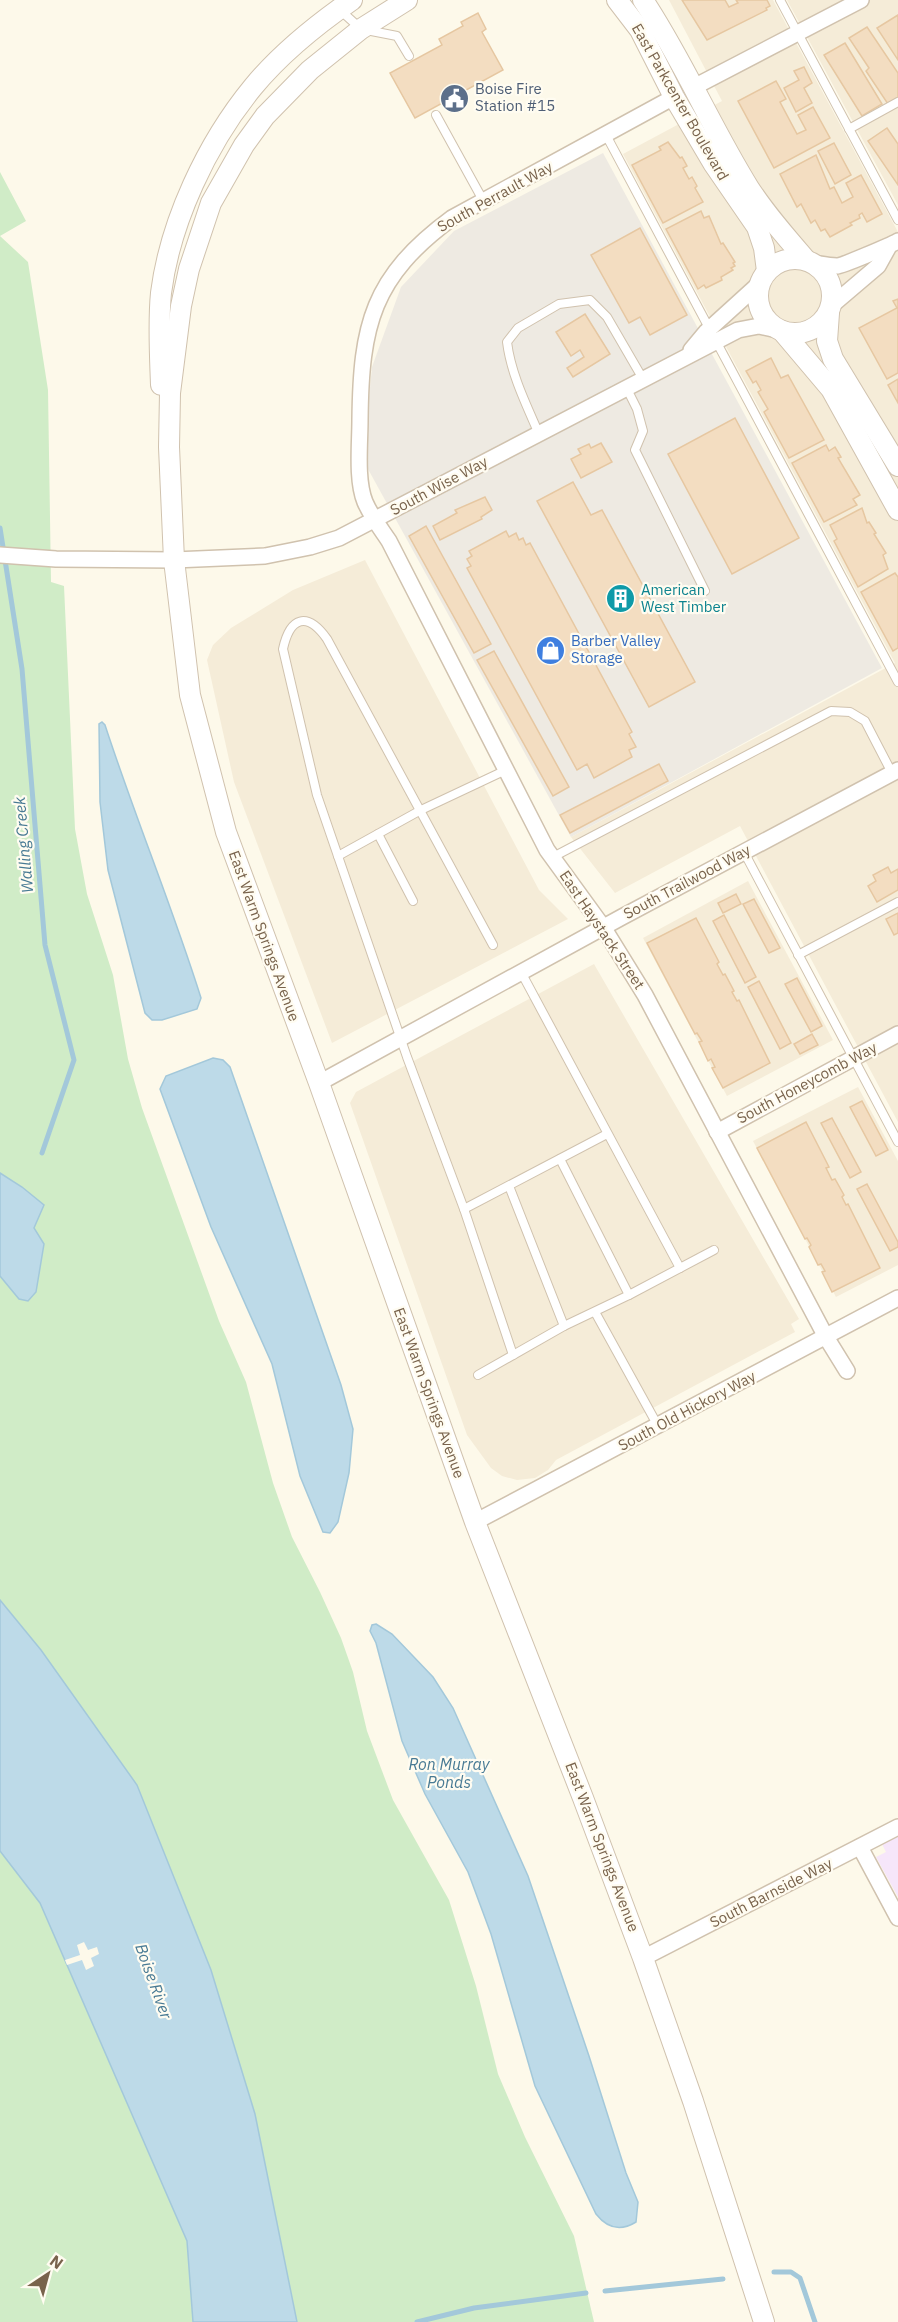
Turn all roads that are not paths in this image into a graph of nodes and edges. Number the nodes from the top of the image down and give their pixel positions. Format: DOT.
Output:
graph roads {
  1 [pos="407,0"];
  2 [pos="617,0"];
  3 [pos="643,0"];
  4 [pos="780,0"];
  5 [pos="861,0"];
  6 [pos="346,4"];
  7 [pos="361,29"];
  8 [pos="798,34"];
  9 [pos="409,56"];
  10 [pos="694,87"];
  11 [pos="674,97"];
  12 [pos="898,102"];
  13 [pos="436,115"];
  14 [pos="849,129"];
  15 [pos="606,135"];
  16 [pos="484,202"];
  17 [pos="898,220"];
  18 [pos="893,244"];
  19 [pos="810,261"];
  20 [pos="763,277"];
  21 [pos="830,310"];
  22 [pos="782,331"];
  23 [pos="713,335"];
  24 [pos="643,379"];
  25 [pos="626,387"];
  26 [pos="539,434"];
  27 [pos="169,447"];
  28 [pos="898,466"];
  29 [pos="898,508"];
  30 [pos="375,520"];
  31 [pos="0,555"];
  32 [pos="174,560"];
  33 [pos="705,591"];
  34 [pos="898,682"];
  35 [pos="506,770"];
  36 [pos="895,771"];
  37 [pos="421,810"];
  38 [pos="378,834"];
  39 [pos="744,852"];
  40 [pos="338,856"];
  41 [pos="553,857"];
  42 [pos="413,901"];
  43 [pos="898,902"];
  44 [pos="603,927"];
  45 [pos="493,945"];
  46 [pos="798,955"];
  47 [pos="521,972"];
  48 [pos="898,1034"];
  49 [pos="401,1038"];
  50 [pos="853,1058"];
  51 [pos="319,1083"];
  52 [pos="717,1132"];
  53 [pos="607,1134"];
  54 [pos="898,1142"];
  55 [pos="560,1159"];
  56 [pos="509,1186"];
  57 [pos="464,1209"];
  58 [pos="714,1250"];
  59 [pos="680,1268"];
  60 [pos="629,1295"];
  61 [pos="898,1298"];
  62 [pos="595,1312"];
  63 [pos="564,1326"];
  64 [pos="826,1337"];
  65 [pos="513,1355"];
  66 [pos="848,1371"];
  67 [pos="478,1375"];
  68 [pos="658,1426"];
  69 [pos="475,1522"];
  70 [pos="898,1827"];
  71 [pos="860,1847"];
  72 [pos="898,1918"];
  73 [pos="644,1958"];
  74 [pos="764,2322"];
  1 -- 7 [label="street, East Warm Springs Avenue"];
  2 -- 11 [label="street, East Parkcenter Boulevard"];
  3 -- 10 [label="street, East Parkcenter Boulevard"];
  4 -- 8 [label="lane"];
  5 -- 8 [label="street"];
  6 -- 7 [label="lane"];
  6 -- 27 [label="street, East Warm Springs Avenue"];
  7 -- 9 [label="lane"];
  7 -- 27 [label="street, East Warm Springs Avenue"];
  8 -- 10 [label="street"];
  8 -- 14 [label="lane"];
  10 -- 19 [label="street, East Parkcenter Boulevard"];
  11 -- 15 [label="street, South Perrault Way"];
  11 -- 20 [label="street, East Parkcenter Boulevard"];
  12 -- 14 [label="lane"];
  13 -- 16 [label="lane"];
  14 -- 17 [label="lane"];
  15 -- 16 [label="street, South Perrault Way"];
  15 -- 23 [label="lane"];
  16 -- 30 [label="street, South Perrault Way"];
  18 -- 19 [label="street"];
  18 -- 21 [label="street"];
  19 -- 20 [label="street"];
  19 -- 21 [label="street"];
  20 -- 22 [label="street"];
  20 -- 23 [label="street, South Wise Way"];
  21 -- 22 [label="street"];
  21 -- 28 [label="street"];
  22 -- 23 [label="street, South Wise Way"];
  22 -- 29 [label="street"];
  23 -- 24 [label="street, South Wise Way"];
  23 -- 34 [label="lane"];
  24 -- 25 [label="street, South Wise Way"];
  24 -- 26 [label="lane"];
  25 -- 26 [label="street, South Wise Way"];
  25 -- 33 [label="lane"];
  26 -- 30 [label="street, South Wise Way"];
  27 -- 32 [label="street, East Warm Springs Avenue"];
  30 -- 32 [label="street, South Wise Way"];
  30 -- 35 [label="street, East Haystack Street"];
  31 -- 32 [label="street, South Wise Way"];
  32 -- 51 [label="street, East Warm Springs Avenue"];
  35 -- 37 [label="lane"];
  35 -- 41 [label="street, East Haystack Street"];
  36 -- 39 [label="street, South Trailwood Way"];
  36 -- 41 [label="lane"];
  37 -- 38 [label="lane"];
  37 -- 40 [label="lane"];
  37 -- 45 [label="lane"];
  38 -- 40 [label="lane"];
  38 -- 42 [label="lane"];
  39 -- 44 [label="street, South Trailwood Way"];
  39 -- 46 [label="lane"];
  40 -- 49 [label="lane"];
  41 -- 44 [label="street, East Haystack Street"];
  43 -- 46 [label="lane"];
  44 -- 47 [label="street, South Trailwood Way"];
  44 -- 52 [label="street, East Haystack Street"];
  46 -- 50 [label="lane"];
  47 -- 49 [label="street, South Trailwood Way"];
  47 -- 53 [label="lane"];
  48 -- 50 [label="street, South Honeycomb Way"];
  49 -- 51 [label="street, South Trailwood Way"];
  49 -- 57 [label="lane"];
  50 -- 52 [label="street, South Honeycomb Way"];
  50 -- 54 [label="lane"];
  51 -- 69 [label="street, East Warm Springs Avenue"];
  52 -- 64 [label="street, East Haystack Street"];
  53 -- 55 [label="lane"];
  53 -- 59 [label="lane"];
  55 -- 56 [label="lane"];
  55 -- 60 [label="lane"];
  56 -- 57 [label="lane"];
  56 -- 63 [label="lane"];
  57 -- 65 [label="lane"];
  58 -- 59 [label="lane"];
  59 -- 60 [label="lane"];
  60 -- 62 [label="lane"];
  61 -- 64 [label="street, South Old Hickory Way"];
  62 -- 63 [label="lane"];
  62 -- 68 [label="lane"];
  63 -- 65 [label="lane"];
  64 -- 66 [label="street, East Haystack Street"];
  64 -- 68 [label="street, South Old Hickory Way"];
  65 -- 67 [label="lane"];
  68 -- 69 [label="street, South Old Hickory Way"];
  69 -- 73 [label="street, East Warm Springs Avenue"];
  70 -- 71 [label="street, South Barnside Way"];
  71 -- 72 [label="street"];
  71 -- 73 [label="street, South Barnside Way"];
  73 -- 74 [label="street, East Warm Springs Avenue"];
}
